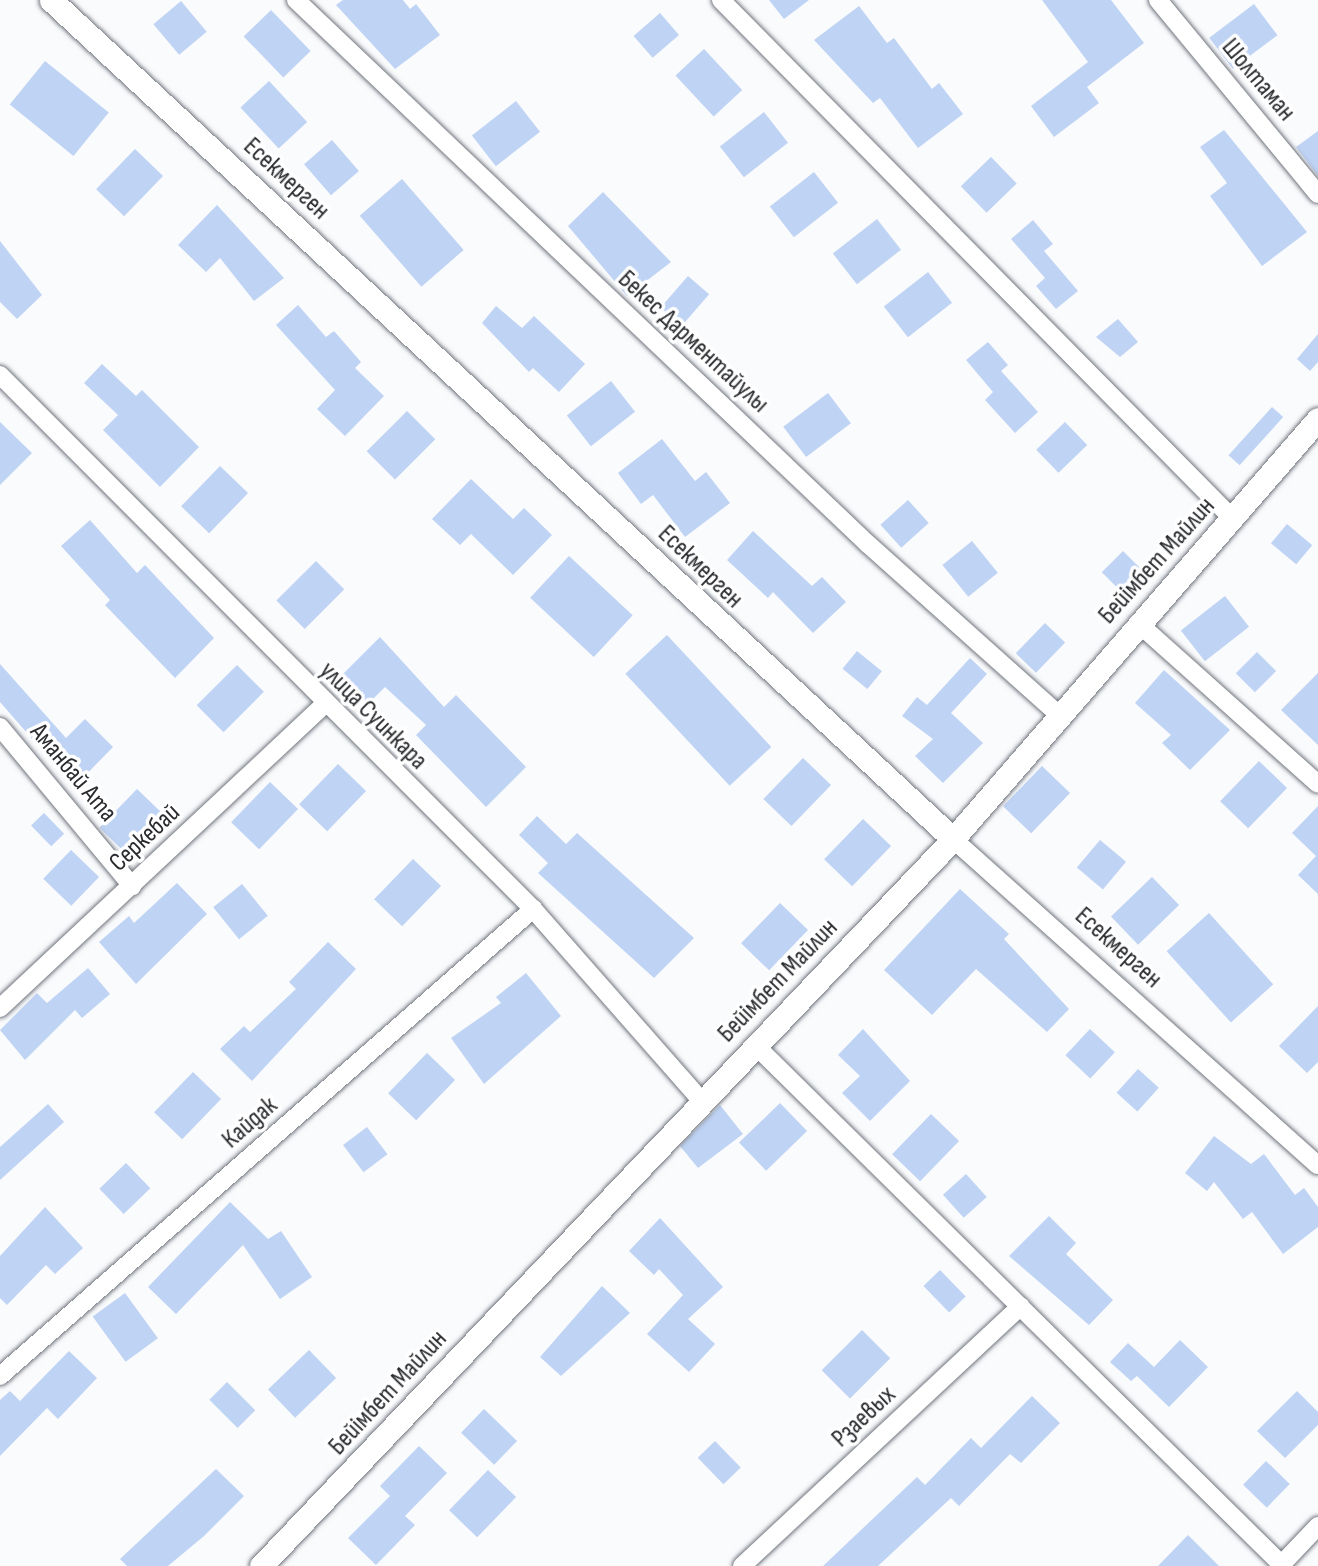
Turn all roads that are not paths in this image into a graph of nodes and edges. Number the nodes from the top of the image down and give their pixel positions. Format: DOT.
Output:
graph roads {
  1 [pos="51,0"];
  2 [pos="296,0"];
  3 [pos="721,0"];
  4 [pos="1157,0"];
  5 [pos="1318,194"];
  6 [pos="0,375"];
  7 [pos="1318,419"];
  8 [pos="1233,519"];
  9 [pos="1138,623"];
  10 [pos="324,705"];
  11 [pos="1060,716"];
  12 [pos="0,727"];
  13 [pos="1318,784"];
  14 [pos="953,839"];
  15 [pos="132,886"];
  16 [pos="533,909"];
  17 [pos="0,1008"];
  18 [pos="755,1045"];
  19 [pos="701,1100"];
  20 [pos="1318,1165"];
  21 [pos="1020,1306"];
  22 [pos="0,1376"];
  23 [pos="1318,1526"];
  24 [pos="1282,1565"];
  25 [pos="261,1566"];
  26 [pos="743,1566"];
  1 -- 14 [label="street, Eсекмерген"];
  2 -- 11 [label="street, Бекес Дарментайулы"];
  3 -- 8 [label="street"];
  4 -- 5 [label="street, Шолтаман"];
  6 -- 10 [label="street, улица Суинкара"];
  7 -- 8 [label="street, Бейімбет Майлин"];
  8 -- 9 [label="street, Бейімбет Майлин"];
  9 -- 11 [label="street, Бейімбет Майлин"];
  9 -- 13 [label="street"];
  10 -- 15 [label="street, Серкебай"];
  10 -- 16 [label="street, улица Суинкара"];
  11 -- 14 [label="street, Бейімбет Майлин"];
  12 -- 15 [label="street, Аманбай Ата"];
  14 -- 18 [label="street, Бейімбет Майлин"];
  14 -- 20 [label="street, Eсекмерген"];
  15 -- 17 [label="street, Серкебай"];
  16 -- 19 [label="street, улица Суинкара"];
  16 -- 22 [label="street, Кайдак"];
  18 -- 19 [label="street, Бейімбет Майлин"];
  18 -- 21 [label="street"];
  19 -- 25 [label="street, Бейімбет Майлин"];
  21 -- 24 [label="street"];
  21 -- 26 [label="street, Рзаевых"];
  23 -- 24 [label="street"];
}
